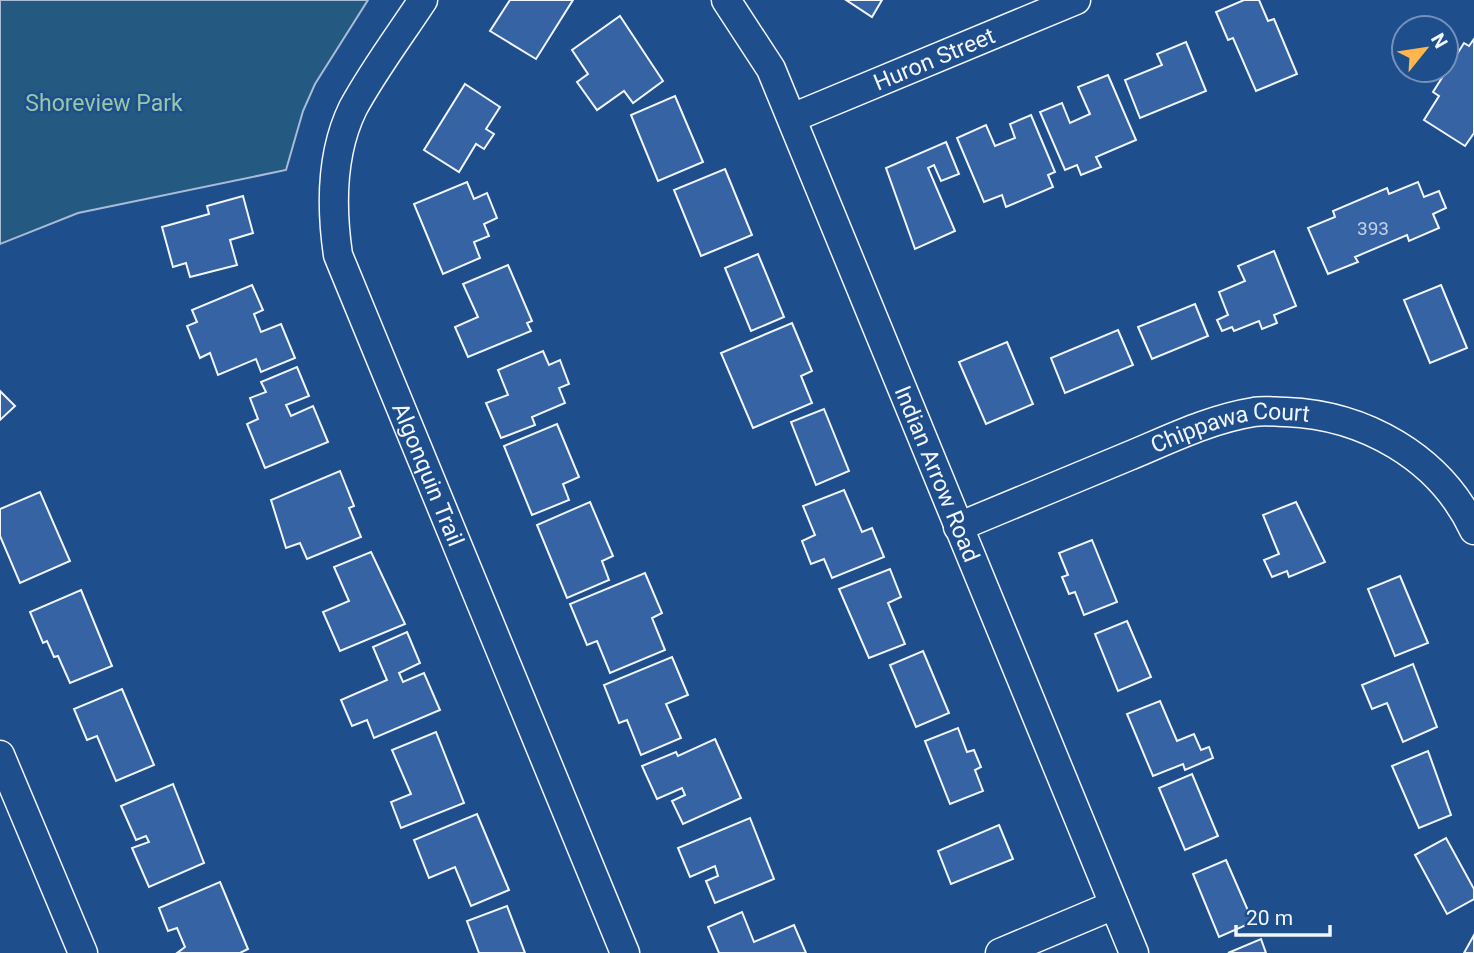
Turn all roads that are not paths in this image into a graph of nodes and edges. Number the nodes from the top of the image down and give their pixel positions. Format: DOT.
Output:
graph roads {
  1 [pos="423,0"];
  2 [pos="726,0"];
  3 [pos="1076,0"];
  4 [pos="792,118"];
  5 [pos="958,527"];
  6 [pos="1474,530"];
  7 [pos="0,755"];
  8 [pos="1114,905"];
  9 [pos="83,953"];
  10 [pos="625,953"];
  11 [pos="1000,953"];
  12 [pos="1134,953"];
  1 -- 10 [label="street, Algonquin Trail"];
  2 -- 4 [label="street, Indian Arrow Road"];
  3 -- 4 [label="street, Huron Street"];
  4 -- 5 [label="street, Indian Arrow Road"];
  5 -- 6 [label="street, Chippawa Court"];
  5 -- 8 [label="street, Indian Arrow Road"];
  7 -- 9 [label="street"];
  8 -- 11 [label="street"];
  8 -- 12 [label="street, Indian Arrow Road"];
}
